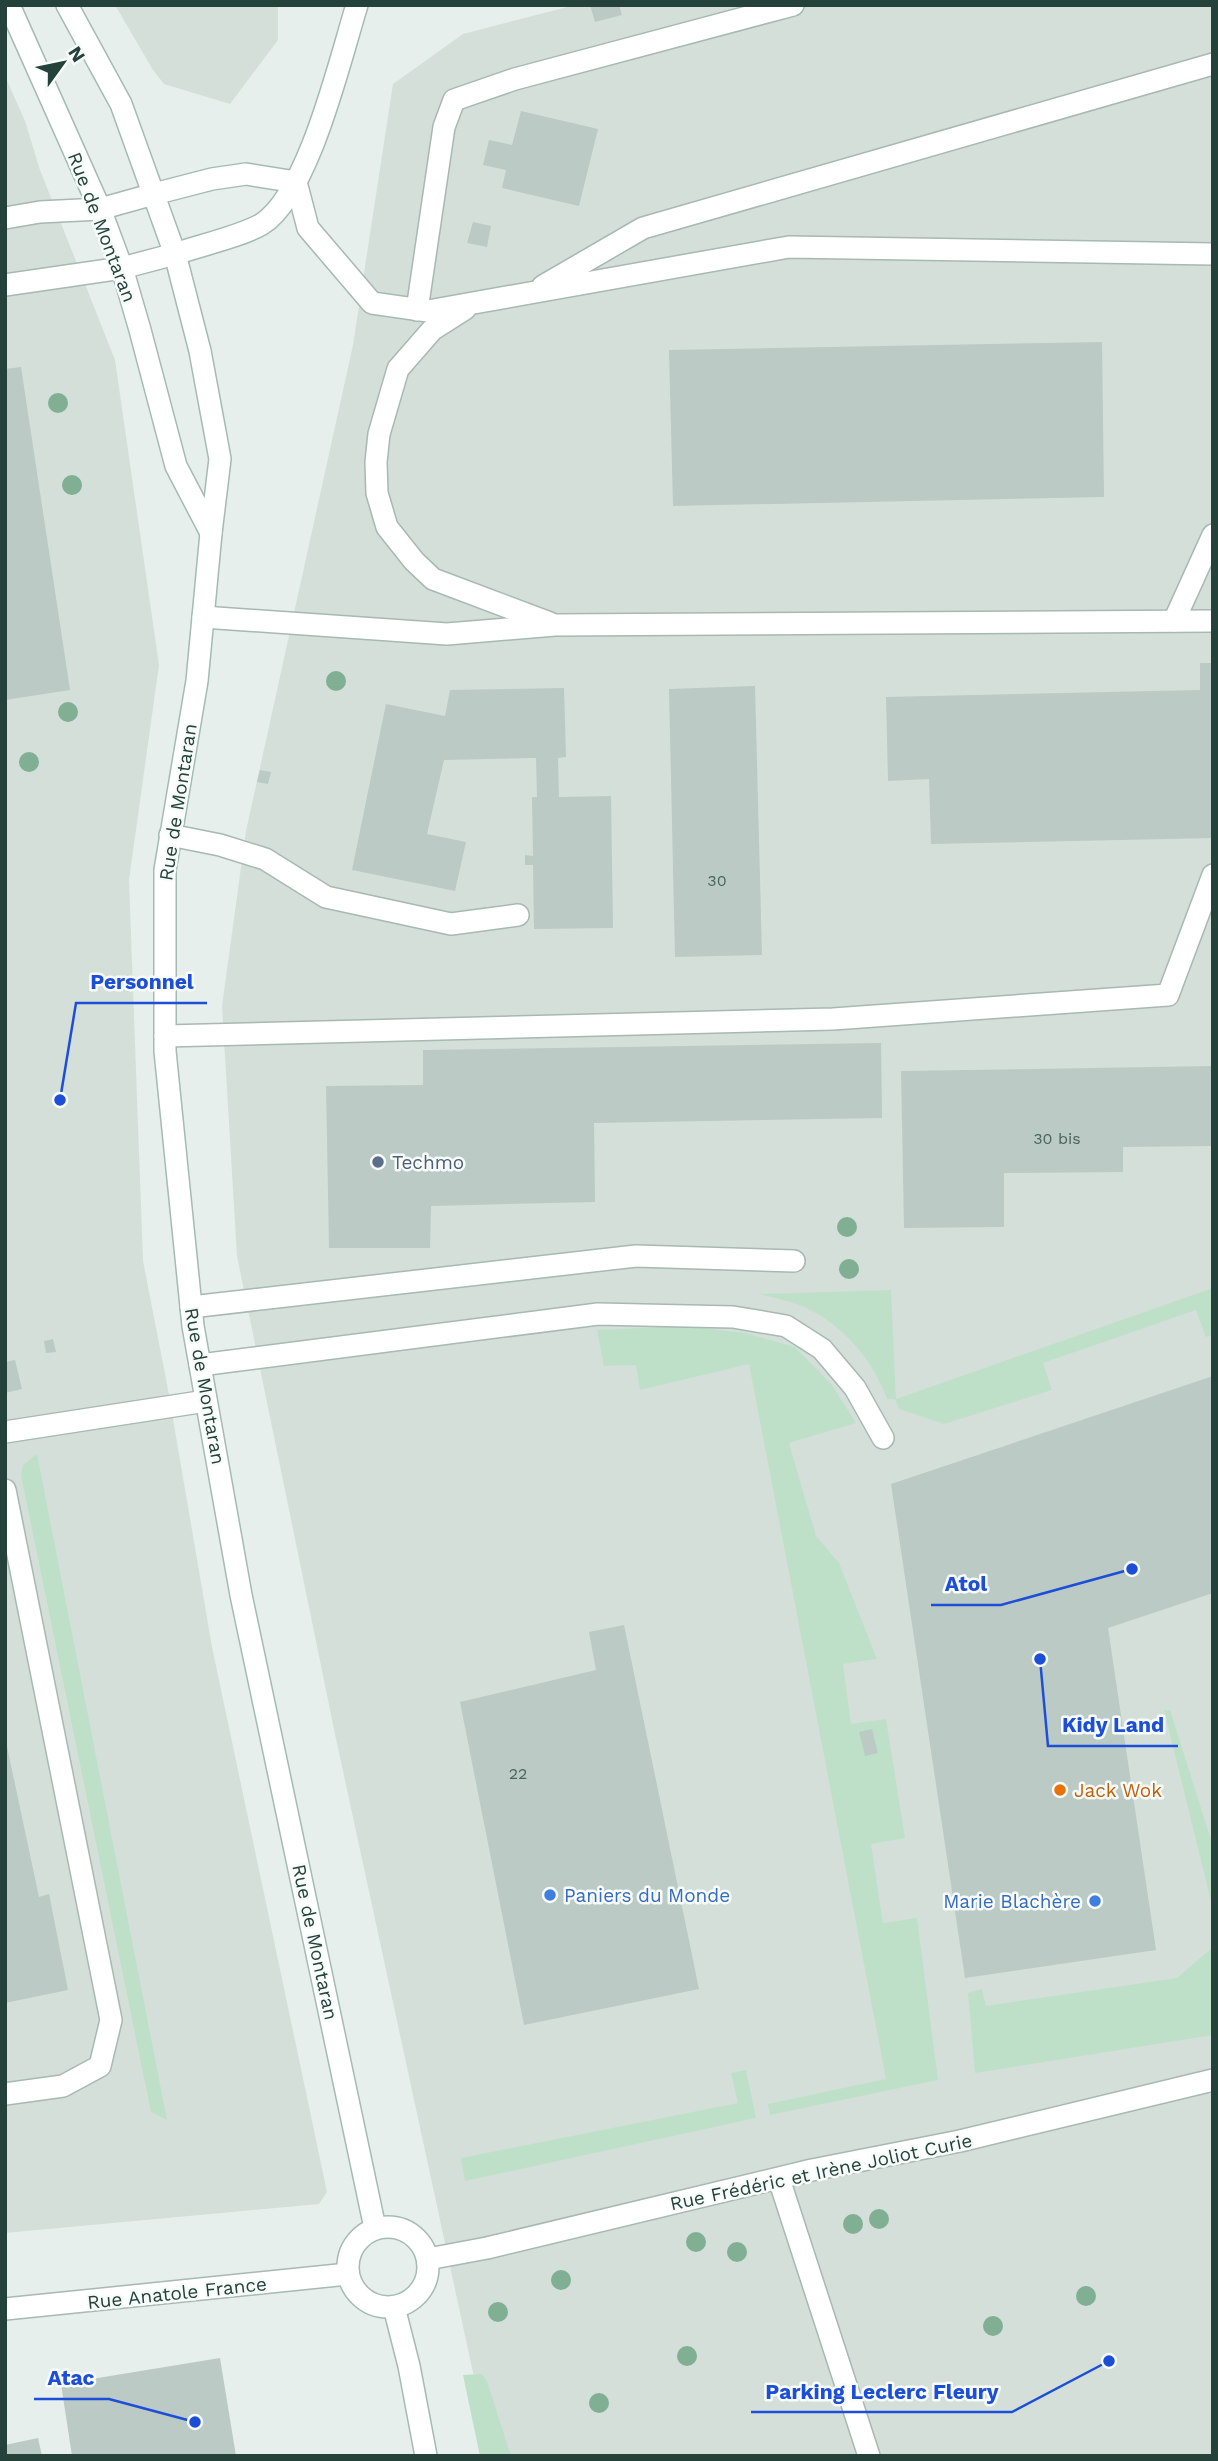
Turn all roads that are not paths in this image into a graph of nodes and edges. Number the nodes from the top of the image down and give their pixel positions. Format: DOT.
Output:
graph roads {
  1 [pos="9,5"];
  2 [pos="67,5"];
  3 [pos="357,5"];
  4 [pos="793,5"];
  5 [pos="1213,64"];
  6 [pos="296,182"];
  7 [pos="154,194"];
  8 [pos="100,209"];
  9 [pos="5,218"];
  10 [pos="175,254"];
  11 [pos="1213,254"];
  12 [pos="122,268"];
  13 [pos="5,285"];
  14 [pos="530,293"];
  15 [pos="472,304"];
  16 [pos="417,310"];
  17 [pos="211,533"];
  18 [pos="1213,535"];
  19 [pos="203,617"];
  20 [pos="1174,621"];
  21 [pos="1213,621"];
  22 [pos="555,625"];
  23 [pos="170,835"];
  24 [pos="1213,875"];
  25 [pos="519,915"];
  26 [pos="165,1036"];
  27 [pos="794,1261"];
  28 [pos="191,1307"];
  29 [pos="200,1365"];
  30 [pos="206,1401"];
  31 [pos="5,1432"];
  32 [pos="883,1438"];
  33 [pos="5,1490"];
  34 [pos="1213,2080"];
  35 [pos="5,2094"];
  36 [pos="779,2179"];
  37 [pos="375,2228"];
  38 [pos="428,2259"];
  39 [pos="348,2274"];
  40 [pos="394,2307"];
  41 [pos="5,2309"];
  42 [pos="426,2456"];
  43 [pos="869,2456"];
  1 -- 8 [label="street, Rue de Montaran"];
  2 -- 7 [label="street, Rue de Montaran"];
  3 -- 6 [label="street"];
  4 -- 16 [label="street"];
  5 -- 14 [label="street"];
  6 -- 7 [label="street"];
  6 -- 10 [label="street"];
  6 -- 16 [label="street"];
  7 -- 8 [label="street"];
  7 -- 10 [label="street, Rue de Montaran"];
  8 -- 9 [label="street"];
  8 -- 12 [label="street, Rue de Montaran"];
  10 -- 12 [label="street"];
  10 -- 17 [label="street, Rue de Montaran"];
  11 -- 14 [label="street"];
  12 -- 13 [label="street"];
  12 -- 17 [label="street, Rue de Montaran"];
  14 -- 15 [label="street"];
  15 -- 16 [label="street"];
  15 -- 22 [label="street"];
  17 -- 19 [label="street, Rue de Montaran"];
  18 -- 20 [label="street"];
  19 -- 22 [label="street"];
  19 -- 23 [label="street, Rue de Montaran"];
  20 -- 21 [label="street"];
  20 -- 22 [label="street"];
  23 -- 25 [label="street"];
  23 -- 26 [label="street, Rue de Montaran"];
  24 -- 26 [label="street"];
  26 -- 28 [label="street, Rue de Montaran"];
  27 -- 28 [label="street"];
  28 -- 29 [label="street, Rue de Montaran"];
  29 -- 30 [label="street, Rue de Montaran"];
  29 -- 32 [label="street"];
  30 -- 31 [label="street"];
  30 -- 37 [label="street, Rue de Montaran"];
  33 -- 35 [label="street"];
  34 -- 36 [label="street, Rue Frédéric et Irène Joliot Curie"];
  36 -- 38 [label="street, Rue Frédéric et Irène Joliot Curie"];
  36 -- 43 [label="street"];
  37 -- 38 [label="street"];
  37 -- 39 [label="street"];
  38 -- 40 [label="street"];
  39 -- 40 [label="street"];
  39 -- 41 [label="street, Rue Anatole France"];
  40 -- 42 [label="street"];
}
